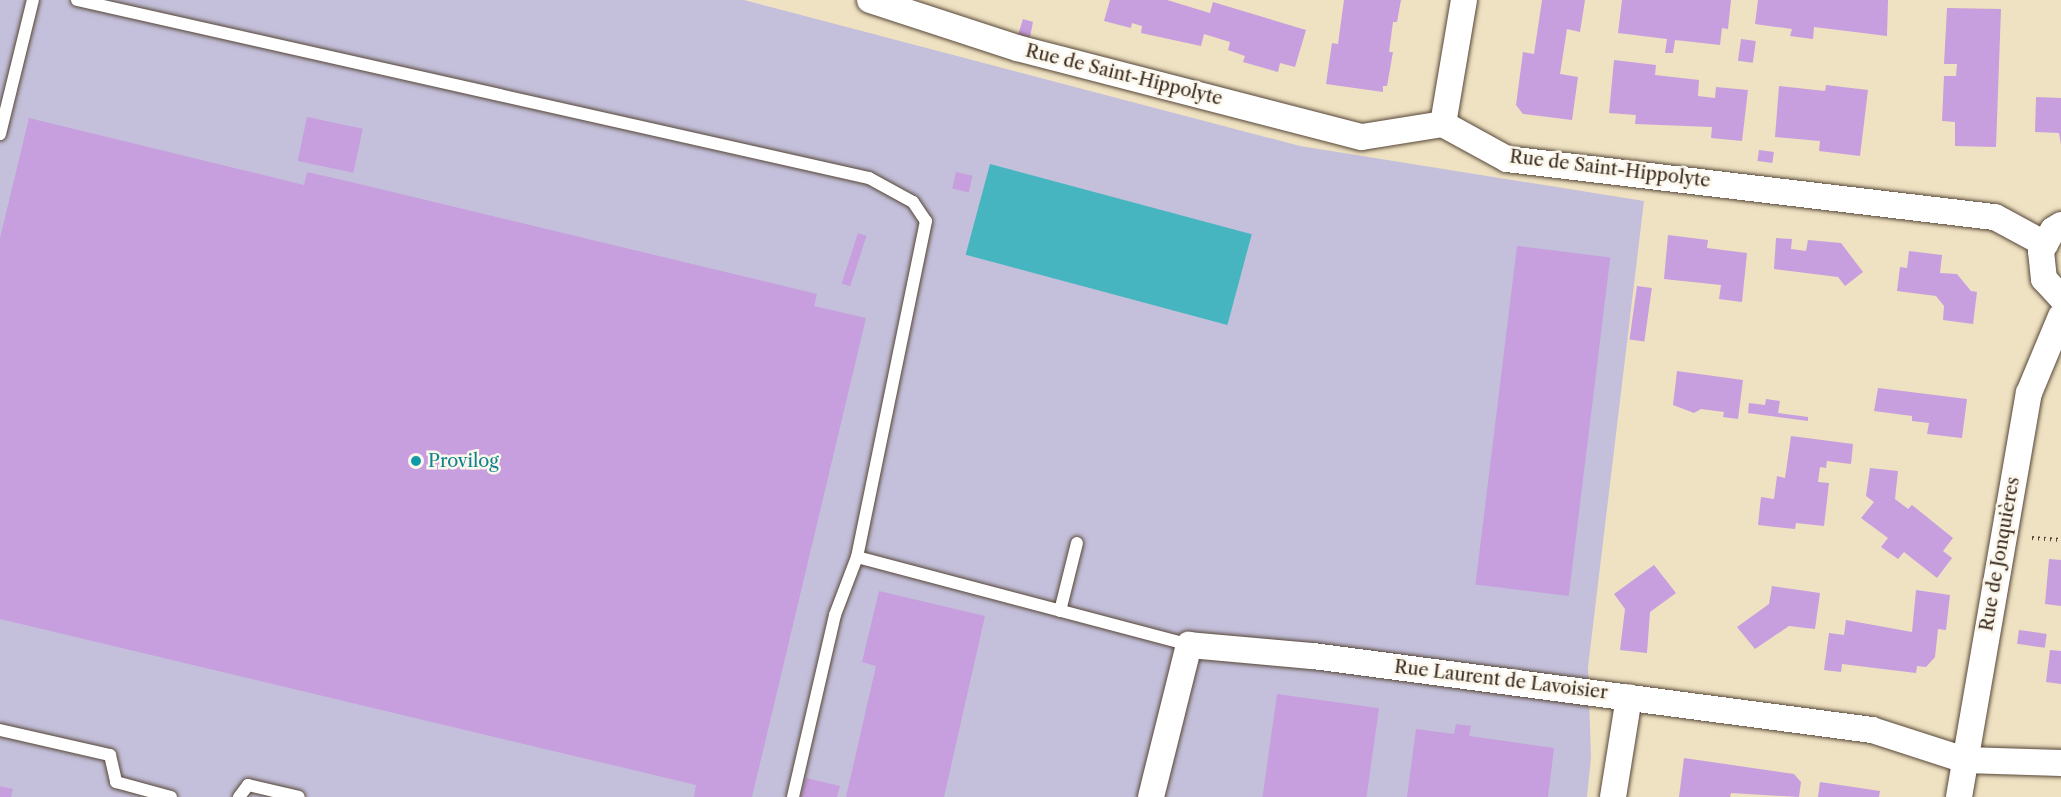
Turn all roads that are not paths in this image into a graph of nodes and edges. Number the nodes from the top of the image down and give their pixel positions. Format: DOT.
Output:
graph roads {
  1 [pos="33,0"];
  2 [pos="77,0"];
  3 [pos="870,0"];
  4 [pos="1464,0"];
  5 [pos="1443,124"];
  6 [pos="0,134"];
  7 [pos="2053,235"];
  8 [pos="2061,297"];
  9 [pos="2061,316"];
  10 [pos="1077,543"];
  11 [pos="857,557"];
  12 [pos="1060,611"];
  13 [pos="1189,645"];
  14 [pos="1629,697"];
  15 [pos="0,730"];
  16 [pos="1965,760"];
  17 [pos="2061,763"];
  18 [pos="171,797"];
  19 [pos="239,797"];
  20 [pos="299,797"];
  21 [pos="793,797"];
  22 [pos="1151,797"];
  23 [pos="1613,797"];
  24 [pos="1959,797"];
  1 -- 6 [label="lane"];
  2 -- 11 [label="lane"];
  3 -- 5 [label="street, Rue de Saint-Hippolyte"];
  4 -- 5 [label="street"];
  5 -- 7 [label="street, Rue de Saint-Hippolyte"];
  7 -- 8 [label="street"];
  9 -- 16 [label="street, Rue de Jonquières"];
  10 -- 12 [label="lane"];
  11 -- 12 [label="lane"];
  11 -- 21 [label="lane"];
  12 -- 13 [label="lane"];
  13 -- 14 [label="street, Rue Laurent de Lavoisier"];
  13 -- 22 [label="street"];
  14 -- 16 [label="street, Rue Laurent de Lavoisier"];
  14 -- 23 [label="street"];
  15 -- 18 [label="lane"];
  16 -- 17 [label="street, Rue Laurent de Lavoisier"];
  16 -- 24 [label="street, Rue de Jonquières"];
  19 -- 20 [label="lane"];
}
